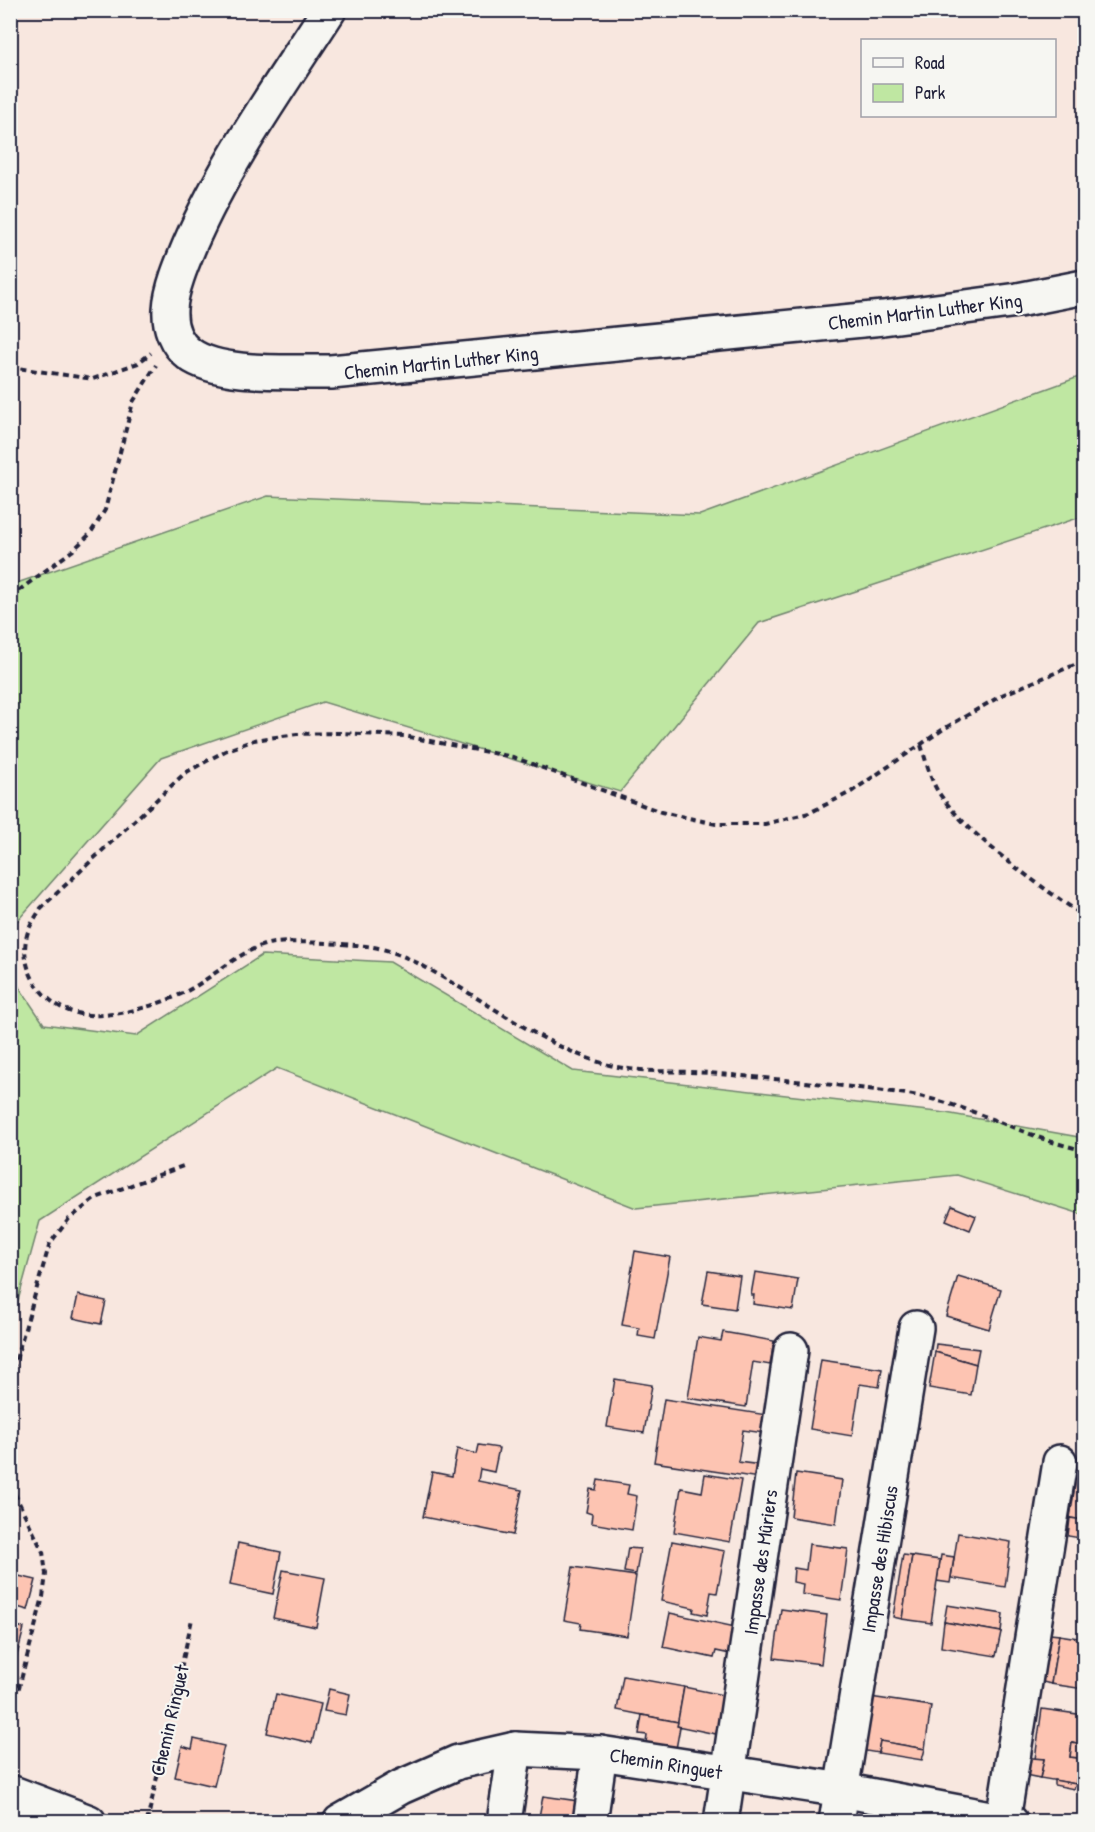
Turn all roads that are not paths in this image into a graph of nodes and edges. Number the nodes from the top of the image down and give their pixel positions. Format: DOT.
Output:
graph roads {
  1 [pos="329,10"];
  2 [pos="1084,287"];
  3 [pos="915,1328"];
  4 [pos="791,1350"];
  5 [pos="1060,1462"];
  6 [pos="515,1749"];
  7 [pos="600,1753"];
  8 [pos="729,1774"];
  9 [pos="842,1790"];
  10 [pos="10,1792"];
  11 [pos="89,1821"];
  12 [pos="340,1821"];
  13 [pos="504,1821"];
  14 [pos="590,1821"];
  15 [pos="722,1821"];
  16 [pos="836,1821"];
  17 [pos="1007,1821"];
  1 -- 2 [label="street, Chemin Martin Luther King"];
  3 -- 9 [label="street, Impasse des Hibiscus"];
  4 -- 8 [label="street, Impasse des Mûriers"];
  5 -- 17 [label="street, Chemin Ringuet"];
  6 -- 7 [label="street, Chemin Ringuet"];
  6 -- 12 [label="street, Chemin Ringuet"];
  6 -- 13 [label="street"];
  7 -- 8 [label="street, Chemin Ringuet"];
  7 -- 14 [label="street"];
  8 -- 9 [label="street, Chemin Ringuet"];
  8 -- 15 [label="street, Impasse des Mûriers"];
  9 -- 16 [label="street, Impasse des Hibiscus"];
  9 -- 17 [label="street, Chemin Ringuet"];
  10 -- 11 [label="street"];
}
